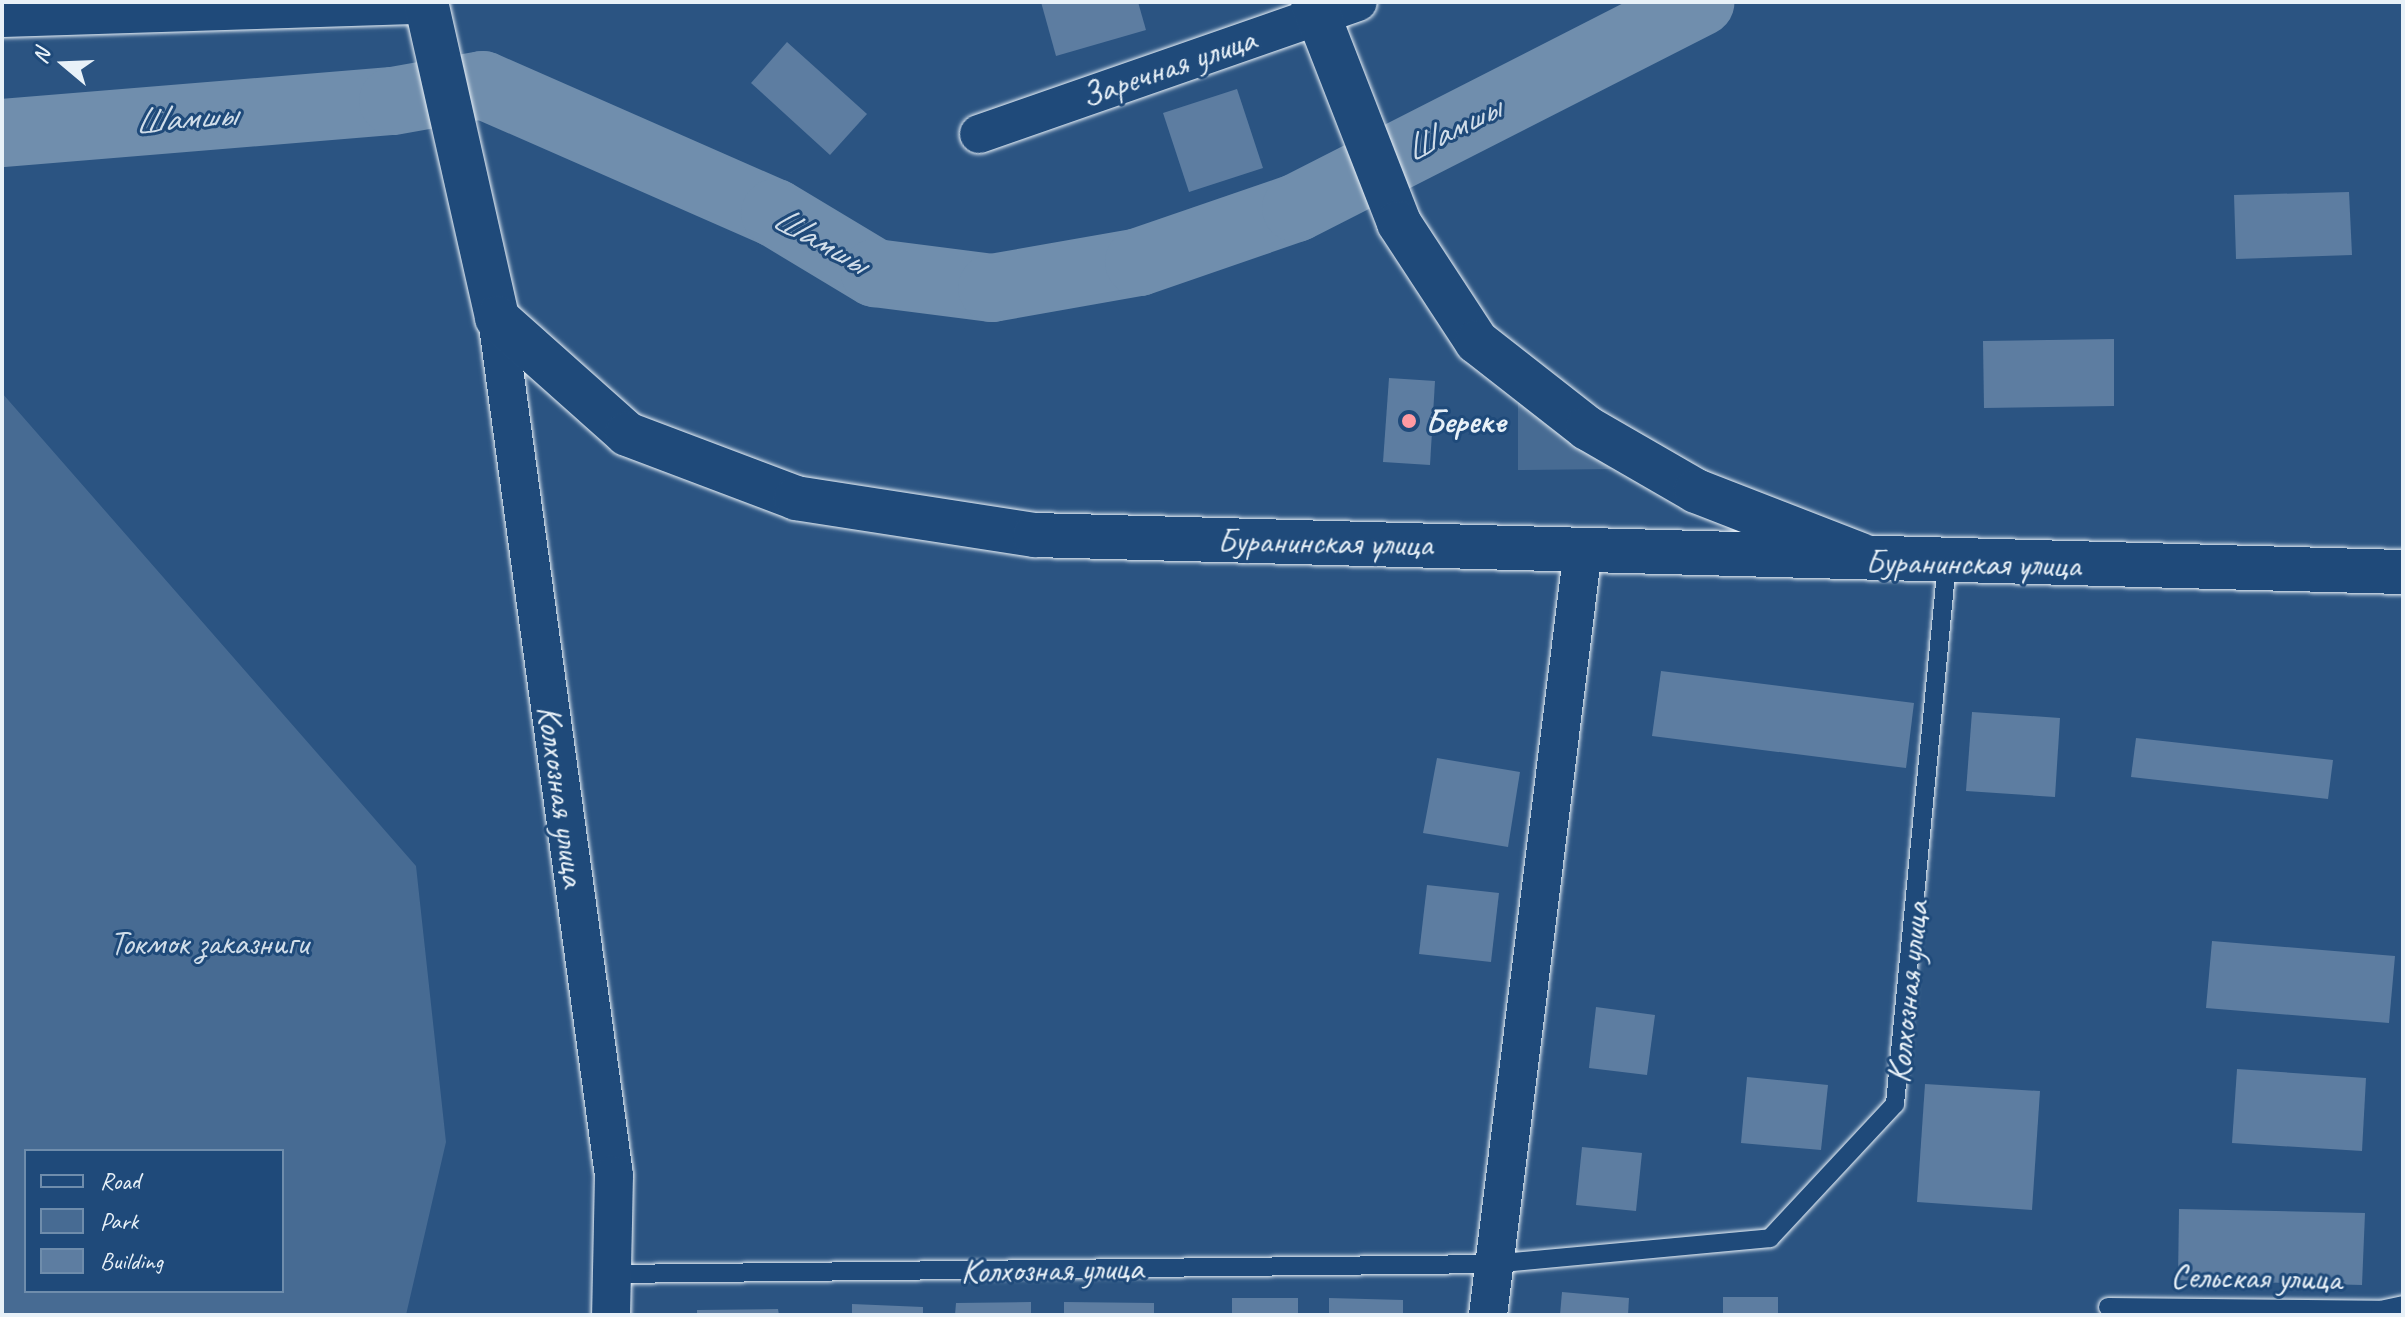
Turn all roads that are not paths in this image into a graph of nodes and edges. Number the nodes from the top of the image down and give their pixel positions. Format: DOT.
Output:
graph roads {
  1 [pos="1358,2"];
  2 [pos="1314,9"];
  3 [pos="429,16"];
  4 [pos="2,18"];
  5 [pos="979,134"];
  6 [pos="497,318"];
  7 [pos="1583,549"];
  8 [pos="1878,562"];
  9 [pos="1947,563"];
  10 [pos="2403,572"];
  11 [pos="1492,1264"];
  12 [pos="612,1274"];
  13 [pos="2403,1305"];
  14 [pos="2108,1307"];
  15 [pos="611,1315"];
  16 [pos="1488,1315"];
  1 -- 2 [label="street, Заречная улица"];
  2 -- 5 [label="street, Заречная улица"];
  2 -- 8 [label="main road"];
  3 -- 4 [label="street"];
  3 -- 6 [label="main road"];
  6 -- 7 [label="main road, Буранинская улица"];
  6 -- 12 [label="street, Колхозная улица"];
  7 -- 8 [label="main road, Буранинская улица"];
  7 -- 11 [label="street"];
  8 -- 9 [label="main road, Буранинская улица"];
  9 -- 10 [label="main road, Буранинская улица"];
  9 -- 11 [label="lane, Колхозная улица"];
  11 -- 12 [label="lane, Колхозная улица"];
  11 -- 16 [label="street"];
  12 -- 15 [label="street, Колхозная улица"];
  13 -- 14 [label="lane, Сельская улица"];
}
